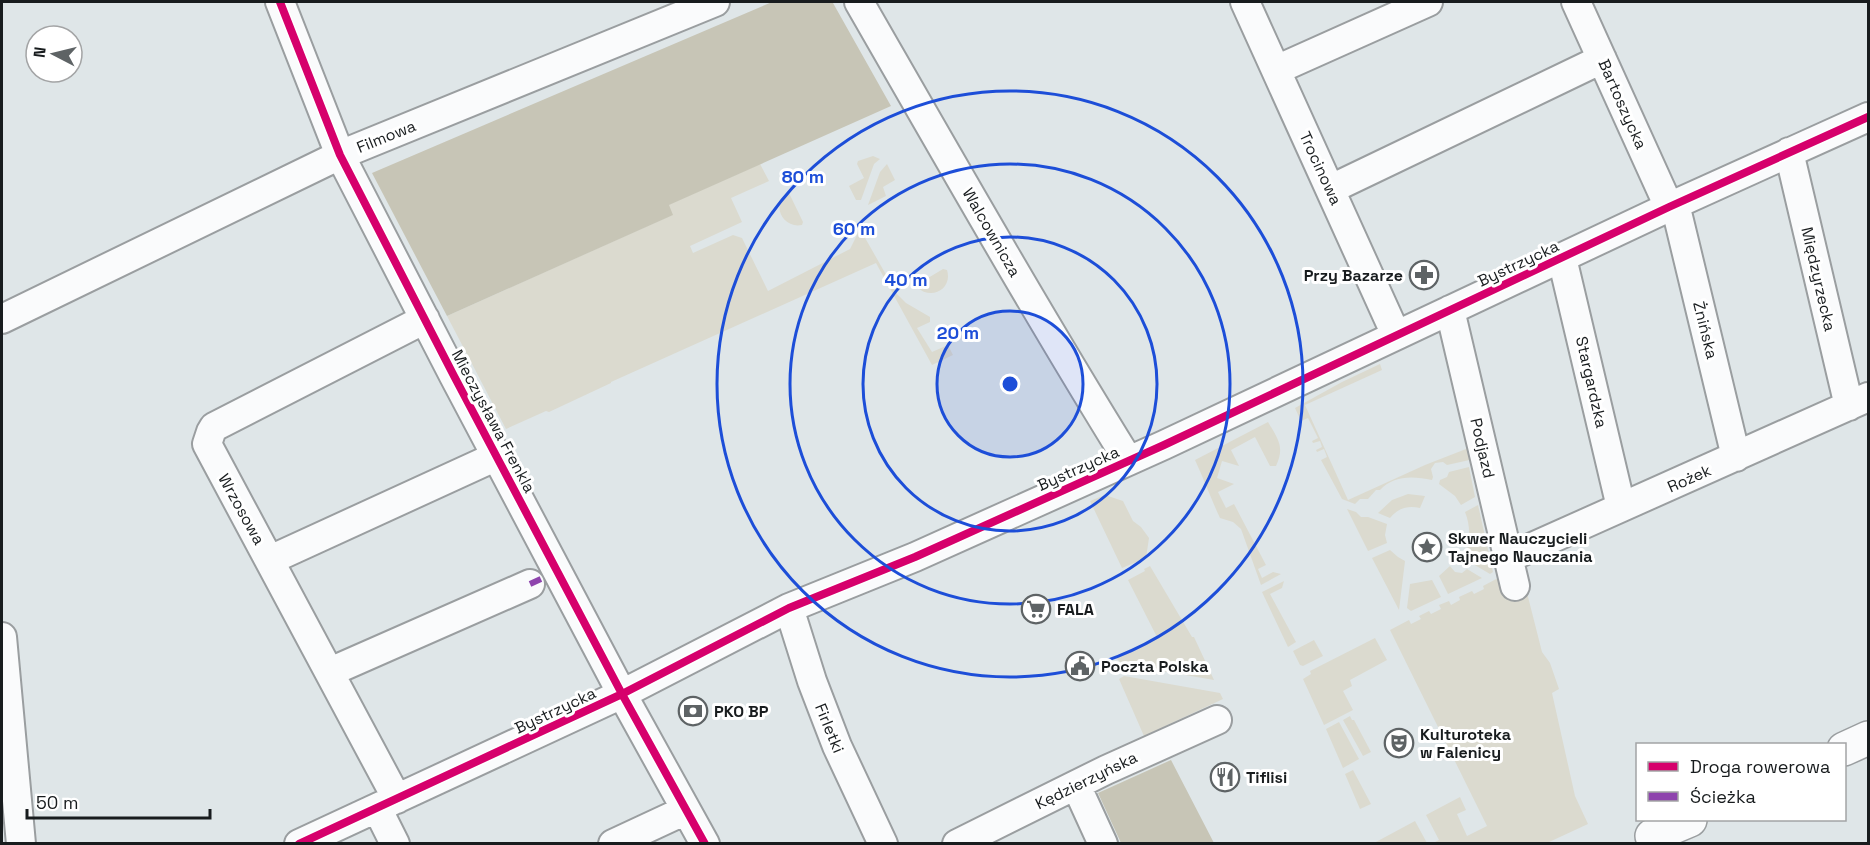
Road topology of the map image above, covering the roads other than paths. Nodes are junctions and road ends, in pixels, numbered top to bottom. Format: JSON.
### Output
{"nodes":[{"id":1,"x":280,"y":2,"type":"edge"},
{"id":2,"x":714,"y":2,"type":"edge"},
{"id":3,"x":859,"y":2,"type":"edge"},
{"id":4,"x":1245,"y":2,"type":"edge"},
{"id":5,"x":1428,"y":2,"type":"edge"},
{"id":6,"x":1576,"y":2,"type":"edge"},
{"id":7,"x":1602,"y":59,"type":"junction"},
{"id":8,"x":1276,"y":70,"type":"junction"},
{"id":9,"x":1869,"y":117,"type":"edge"},
{"id":10,"x":1789,"y":152,"type":"junction"},
{"id":11,"x":340,"y":155,"type":"junction"},
{"id":12,"x":1331,"y":189,"type":"junction"},
{"id":13,"x":1672,"y":206,"type":"junction"},
{"id":14,"x":1562,"y":258,"type":"junction"},
{"id":15,"x":1450,"y":310,"type":"junction"},
{"id":16,"x":2,"y":319,"type":"edge"},
{"id":17,"x":425,"y":319,"type":"junction"},
{"id":18,"x":1396,"y":335,"type":"junction"},
{"id":19,"x":1859,"y":401,"type":"edge"},
{"id":20,"x":497,"y":456,"type":"junction"},
{"id":21,"x":1736,"y":457,"type":"junction"},
{"id":22,"x":1128,"y":460,"type":"junction"},
{"id":23,"x":1621,"y":507,"type":"junction"},
{"id":24,"x":1508,"y":558,"type":"junction"},
{"id":25,"x":270,"y":560,"type":"junction"},
{"id":26,"x":530,"y":584,"type":"dead end"},
{"id":27,"x":1515,"y":586,"type":"dead end"},
{"id":28,"x":789,"y":608,"type":"junction"},
{"id":29,"x":2,"y":637,"type":"edge"},
{"id":30,"x":330,"y":672,"type":"junction"},
{"id":31,"x":622,"y":694,"type":"junction"},
{"id":32,"x":1217,"y":720,"type":"dead end"},
{"id":33,"x":1869,"y":738,"type":"edge"},
{"id":34,"x":1846,"y":749,"type":"edge"},
{"id":35,"x":1076,"y":785,"type":"junction"},
{"id":36,"x":387,"y":803,"type":"junction"},
{"id":37,"x":686,"y":810,"type":"junction"},
{"id":38,"x":1685,"y":821,"type":"edge"},
{"id":39,"x":1652,"y":836,"type":"dead end"},
{"id":40,"x":21,"y":843,"type":"edge"},
{"id":41,"x":299,"y":843,"type":"edge"},
{"id":42,"x":395,"y":843,"type":"edge"},
{"id":43,"x":613,"y":843,"type":"edge"},
{"id":44,"x":705,"y":843,"type":"edge"},
{"id":45,"x":883,"y":843,"type":"edge"},
{"id":46,"x":957,"y":843,"type":"edge"},
{"id":47,"x":1103,"y":843,"type":"edge"}],
"edges":[{"from":1,"to":11,"type":"street","name":"Mieczysława Frenkla"},
{"from":2,"to":11,"type":"street","name":"Filmowa"},
{"from":3,"to":22,"type":"street","name":"Walcownicza"},
{"from":4,"to":8,"type":"street","name":"Trocinowa"},
{"from":5,"to":8,"type":"street"},
{"from":6,"to":7,"type":"street","name":"Bartoszycka"},
{"from":7,"to":12,"type":"street"},
{"from":7,"to":13,"type":"street","name":"Bartoszycka"},
{"from":8,"to":12,"type":"street","name":"Trocinowa"},
{"from":9,"to":10,"type":"street","name":"Bystrzycka"},
{"from":10,"to":13,"type":"street","name":"Bystrzycka"},
{"from":10,"to":19,"type":"street","name":"Międzyrzecka"},
{"from":11,"to":16,"type":"street","name":"Filmowa"},
{"from":11,"to":17,"type":"street","name":"Mieczysława Frenkla"},
{"from":12,"to":18,"type":"street","name":"Trocinowa"},
{"from":13,"to":14,"type":"street","name":"Bystrzycka"},
{"from":13,"to":21,"type":"street","name":"Żnińska"},
{"from":14,"to":15,"type":"street","name":"Bystrzycka"},
{"from":14,"to":23,"type":"street","name":"Stargardzka"},
{"from":15,"to":18,"type":"street","name":"Bystrzycka"},
{"from":15,"to":24,"type":"street","name":"Podjazd"},
{"from":17,"to":20,"type":"street","name":"Mieczysława Frenkla"},
{"from":17,"to":25,"type":"street","name":"Wrzosowa"},
{"from":18,"to":22,"type":"street","name":"Bystrzycka"},
{"from":19,"to":21,"type":"street","name":"Rożek"},
{"from":20,"to":25,"type":"street"},
{"from":20,"to":31,"type":"street","name":"Mieczysława Frenkla"},
{"from":21,"to":23,"type":"street","name":"Rożek"},
{"from":22,"to":28,"type":"street","name":"Bystrzycka"},
{"from":23,"to":24,"type":"street","name":"Rożek"},
{"from":24,"to":27,"type":"street","name":"Podjazd"},
{"from":25,"to":30,"type":"street","name":"Wrzosowa"},
{"from":26,"to":30,"type":"street"},
{"from":28,"to":31,"type":"street","name":"Bystrzycka"},
{"from":28,"to":45,"type":"street","name":"Firletki"},
{"from":29,"to":40,"type":"street"},
{"from":30,"to":36,"type":"street","name":"Wrzosowa"},
{"from":31,"to":36,"type":"street","name":"Bystrzycka"},
{"from":31,"to":37,"type":"street","name":"Mieczysława Frenkla"},
{"from":32,"to":35,"type":"street","name":"Kędzierzyńska"},
{"from":33,"to":34,"type":"main road"},
{"from":35,"to":46,"type":"street","name":"Kędzierzyńska"},
{"from":35,"to":47,"type":"street"},
{"from":36,"to":41,"type":"street","name":"Bystrzycka"},
{"from":36,"to":42,"type":"street","name":"Wrzosowa"},
{"from":37,"to":43,"type":"street"},
{"from":37,"to":44,"type":"street","name":"Mieczysława Frenkla"},
{"from":38,"to":39,"type":"main road"}]}
